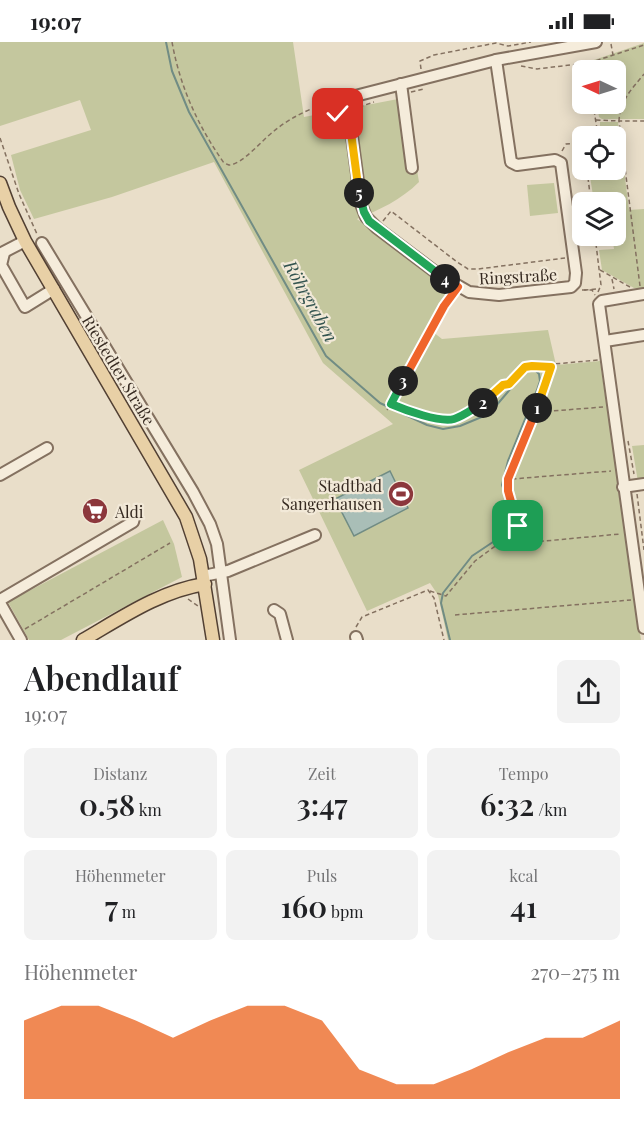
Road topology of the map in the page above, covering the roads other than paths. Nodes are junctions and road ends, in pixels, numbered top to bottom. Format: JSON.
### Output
{"nodes":[{"id":1,"x":596,"y":42,"type":"edge"},
{"id":2,"x":496,"y":60,"type":"junction"},
{"id":3,"x":401,"y":89,"type":"junction"},
{"id":4,"x":347,"y":104,"type":"junction"},
{"id":5,"x":320,"y":105,"type":"road end"},
{"id":6,"x":412,"y":168,"type":"dead end"},
{"id":7,"x":0,"y":184,"type":"edge"},
{"id":8,"x":25,"y":241,"type":"junction"},
{"id":9,"x":42,"y":243,"type":"road end"},
{"id":10,"x":2,"y":254,"type":"edge"},
{"id":11,"x":54,"y":289,"type":"junction"},
{"id":12,"x":640,"y":294,"type":"edge"},
{"id":13,"x":81,"y":308,"type":"junction"},
{"id":14,"x":67,"y":315,"type":"junction"},
{"id":15,"x":644,"y":335,"type":"edge"},
{"id":16,"x":605,"y":341,"type":"junction"},
{"id":17,"x":47,"y":448,"type":"dead end"},
{"id":18,"x":0,"y":475,"type":"edge"},
{"id":19,"x":644,"y":484,"type":"edge"},
{"id":20,"x":623,"y":487,"type":"junction"},
{"id":21,"x":135,"y":514,"type":"dead end"},
{"id":22,"x":315,"y":535,"type":"dead end"},
{"id":23,"x":640,"y":569,"type":"edge"},
{"id":24,"x":222,"y":572,"type":"junction"},
{"id":25,"x":204,"y":580,"type":"junction"},
{"id":26,"x":0,"y":602,"type":"edge"},
{"id":27,"x":274,"y":610,"type":"dead end"},
{"id":28,"x":644,"y":628,"type":"edge"},
{"id":29,"x":19,"y":637,"type":"edge"},
{"id":30,"x":83,"y":640,"type":"edge"},
{"id":31,"x":213,"y":640,"type":"edge"},
{"id":32,"x":230,"y":640,"type":"edge"},
{"id":33,"x":287,"y":640,"type":"edge"}],
"edges":[{"from":1,"to":2,"type":"street"},
{"from":2,"to":3,"type":"street"},
{"from":2,"to":4,"type":"street","name":"Ringstraße"},
{"from":3,"to":4,"type":"street"},
{"from":3,"to":6,"type":"street"},
{"from":4,"to":5,"type":"street"},
{"from":7,"to":8,"type":"main road","name":"Riestedter Straße"},
{"from":8,"to":10,"type":"street"},
{"from":8,"to":11,"type":"main road","name":"Riestedter Straße"},
{"from":9,"to":13,"type":"street","name":"Riestedter Straße"},
{"from":10,"to":11,"type":"street"},
{"from":11,"to":14,"type":"main road","name":"Riestedter Straße"},
{"from":12,"to":16,"type":"street"},
{"from":13,"to":14,"type":"street"},
{"from":13,"to":24,"type":"street","name":"Riestedter Straße"},
{"from":14,"to":25,"type":"main road","name":"Riestedter Straße"},
{"from":15,"to":16,"type":"street"},
{"from":16,"to":20,"type":"street"},
{"from":17,"to":18,"type":"street"},
{"from":19,"to":20,"type":"street"},
{"from":20,"to":23,"type":"street"},
{"from":21,"to":26,"type":"street"},
{"from":22,"to":24,"type":"street"},
{"from":23,"to":28,"type":"street"},
{"from":24,"to":25,"type":"street"},
{"from":24,"to":32,"type":"street","name":"Riestedter Straße"},
{"from":25,"to":30,"type":"main road"},
{"from":25,"to":31,"type":"main road","name":"Riestedter Straße"},
{"from":26,"to":29,"type":"street"},
{"from":27,"to":33,"type":"street"}]}
